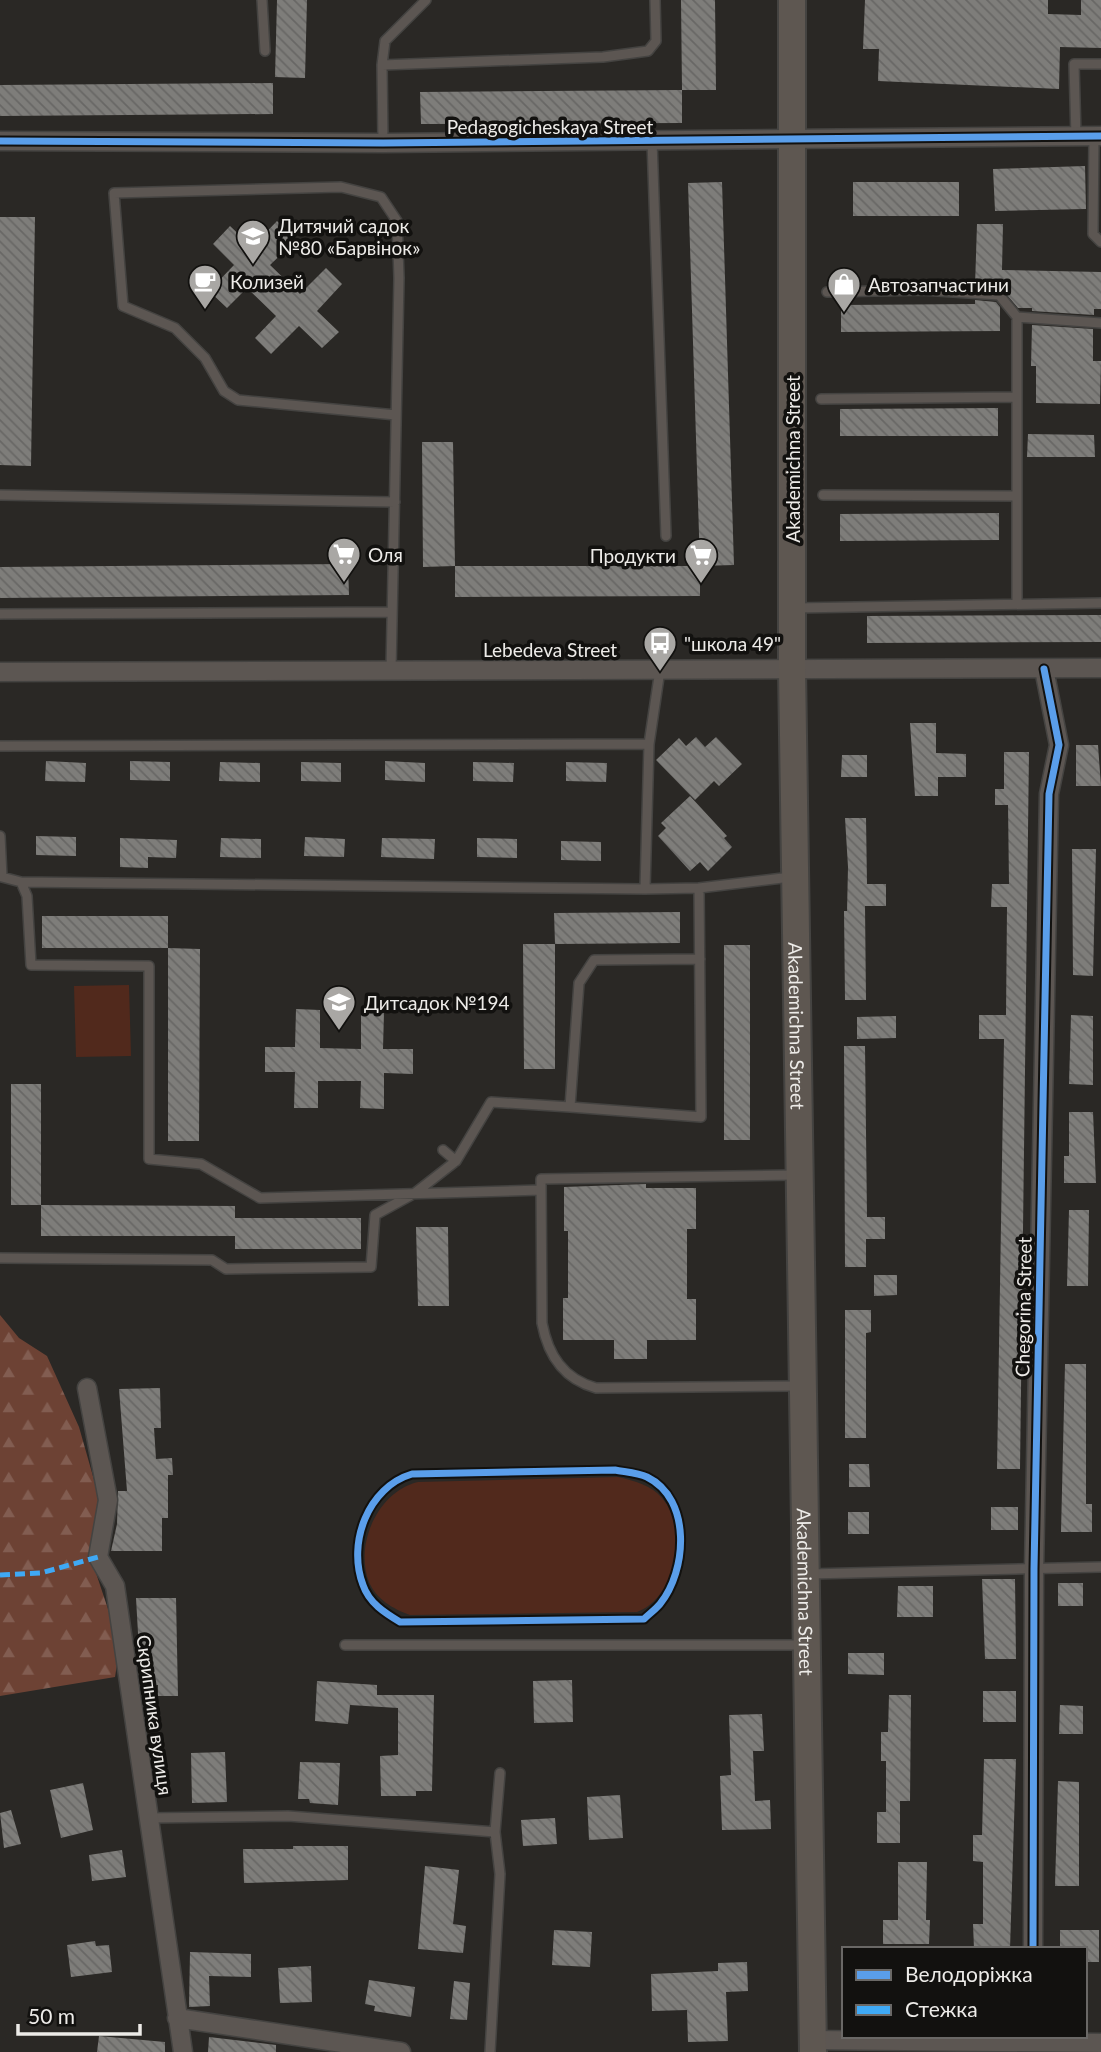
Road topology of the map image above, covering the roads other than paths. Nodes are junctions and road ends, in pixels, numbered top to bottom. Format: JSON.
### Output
{"nodes":[{"id":1,"x":262,"y":0,"type":"edge"},
{"id":2,"x":426,"y":0,"type":"edge"},
{"id":3,"x":655,"y":0,"type":"edge"},
{"id":4,"x":792,"y":0,"type":"edge"},
{"id":5,"x":265,"y":51,"type":"dead end"},
{"id":6,"x":1101,"y":64,"type":"edge"},
{"id":7,"x":382,"y":65,"type":"junction"},
{"id":8,"x":1098,"y":136,"type":"edge"},
{"id":9,"x":1076,"y":137,"type":"junction"},
{"id":10,"x":792,"y":140,"type":"junction"},
{"id":11,"x":0,"y":141,"type":"edge"},
{"id":12,"x":652,"y":141,"type":"junction"},
{"id":13,"x":383,"y":143,"type":"junction"},
{"id":14,"x":1101,"y":242,"type":"edge"},
{"id":15,"x":827,"y":292,"type":"dead end"},
{"id":16,"x":1017,"y":317,"type":"junction"},
{"id":17,"x":1101,"y":323,"type":"edge"},
{"id":18,"x":1017,"y":397,"type":"junction"},
{"id":19,"x":821,"y":399,"type":"dead end"},
{"id":20,"x":396,"y":415,"type":"junction"},
{"id":21,"x":0,"y":495,"type":"edge"},
{"id":22,"x":823,"y":495,"type":"dead end"},
{"id":23,"x":1017,"y":496,"type":"junction"},
{"id":24,"x":395,"y":502,"type":"junction"},
{"id":25,"x":666,"y":536,"type":"dead end"},
{"id":26,"x":1101,"y":603,"type":"edge"},
{"id":27,"x":1017,"y":604,"type":"junction"},
{"id":28,"x":792,"y":608,"type":"junction"},
{"id":29,"x":393,"y":612,"type":"junction"},
{"id":30,"x":0,"y":614,"type":"edge"},
{"id":31,"x":1044,"y":668,"type":"junction"},
{"id":32,"x":1101,"y":668,"type":"edge"},
{"id":33,"x":792,"y":669,"type":"junction"},
{"id":34,"x":660,"y":670,"type":"junction"},
{"id":35,"x":391,"y":671,"type":"junction"},
{"id":36,"x":0,"y":672,"type":"edge"},
{"id":37,"x":649,"y":744,"type":"junction"},
{"id":38,"x":0,"y":746,"type":"edge"},
{"id":39,"x":0,"y":836,"type":"edge"},
{"id":40,"x":1,"y":877,"type":"edge"},
{"id":41,"x":796,"y":877,"type":"junction"},
{"id":42,"x":21,"y":882,"type":"junction"},
{"id":43,"x":699,"y":888,"type":"junction"},
{"id":44,"x":645,"y":889,"type":"junction"},
{"id":45,"x":699,"y":959,"type":"junction"},
{"id":46,"x":570,"y":1107,"type":"junction"},
{"id":47,"x":443,"y":1150,"type":"dead end"},
{"id":48,"x":456,"y":1161,"type":"junction"},
{"id":49,"x":801,"y":1174,"type":"junction"},
{"id":50,"x":541,"y":1190,"type":"junction"},
{"id":51,"x":415,"y":1193,"type":"junction"},
{"id":52,"x":0,"y":1258,"type":"edge"},
{"id":53,"x":804,"y":1385,"type":"junction"},
{"id":54,"x":87,"y":1388,"type":"dead end"},
{"id":55,"x":1101,"y":1567,"type":"edge"},
{"id":56,"x":1034,"y":1569,"type":"junction"},
{"id":57,"x":808,"y":1574,"type":"junction"},
{"id":58,"x":345,"y":1646,"type":"dead end"},
{"id":59,"x":806,"y":1646,"type":"junction"},
{"id":60,"x":500,"y":1773,"type":"dead end"},
{"id":61,"x":148,"y":1818,"type":"junction"},
{"id":62,"x":495,"y":1832,"type":"junction"},
{"id":63,"x":1033,"y":1947,"type":"edge"},
{"id":64,"x":177,"y":2018,"type":"junction"},
{"id":65,"x":1032,"y":2038,"type":"edge"},
{"id":66,"x":1101,"y":2043,"type":"edge"},
{"id":67,"x":813,"y":2046,"type":"edge"},
{"id":68,"x":183,"y":2052,"type":"edge"},
{"id":69,"x":401,"y":2052,"type":"edge"},
{"id":70,"x":490,"y":2052,"type":"edge"}],
"edges":[{"from":1,"to":5,"type":"lane"},
{"from":2,"to":7,"type":"lane"},
{"from":3,"to":7,"type":"lane"},
{"from":4,"to":10,"type":"main road","name":"Akademichna Street"},
{"from":6,"to":9,"type":"lane"},
{"from":7,"to":13,"type":"lane"},
{"from":8,"to":9,"type":"street","name":"Pedagogicheskaya Street"},
{"from":8,"to":14,"type":"lane"},
{"from":9,"to":10,"type":"street","name":"Pedagogicheskaya Street"},
{"from":10,"to":12,"type":"street","name":"Pedagogicheskaya Street"},
{"from":10,"to":28,"type":"main road","name":"Akademichna Street"},
{"from":11,"to":13,"type":"street","name":"Pedagogicheskaya Street"},
{"from":12,"to":13,"type":"street","name":"Pedagogicheskaya Street"},
{"from":12,"to":25,"type":"lane"},
{"from":15,"to":16,"type":"lane"},
{"from":16,"to":17,"type":"lane"},
{"from":16,"to":18,"type":"lane"},
{"from":18,"to":19,"type":"lane"},
{"from":18,"to":23,"type":"lane"},
{"from":20,"to":20,"type":"lane"},
{"from":20,"to":24,"type":"lane"},
{"from":21,"to":24,"type":"lane"},
{"from":22,"to":23,"type":"lane"},
{"from":23,"to":27,"type":"lane"},
{"from":24,"to":29,"type":"lane"},
{"from":26,"to":27,"type":"lane"},
{"from":27,"to":28,"type":"lane"},
{"from":28,"to":33,"type":"main road","name":"Akademichna Street"},
{"from":29,"to":30,"type":"lane"},
{"from":29,"to":35,"type":"lane"},
{"from":31,"to":32,"type":"street","name":"Lebedeva Street"},
{"from":31,"to":33,"type":"street","name":"Lebedeva Street"},
{"from":31,"to":56,"type":"street","name":"Chegorina Street"},
{"from":33,"to":34,"type":"street","name":"Lebedeva Street"},
{"from":33,"to":41,"type":"main road","name":"Akademichna Street"},
{"from":34,"to":35,"type":"street","name":"Lebedeva Street"},
{"from":34,"to":37,"type":"lane"},
{"from":35,"to":36,"type":"street","name":"Lebedeva Street"},
{"from":37,"to":38,"type":"lane"},
{"from":37,"to":44,"type":"lane"},
{"from":39,"to":40,"type":"lane"},
{"from":40,"to":42,"type":"lane"},
{"from":41,"to":43,"type":"lane"},
{"from":41,"to":49,"type":"main road","name":"Akademichna Street"},
{"from":42,"to":44,"type":"lane"},
{"from":42,"to":51,"type":"lane"},
{"from":43,"to":44,"type":"lane"},
{"from":43,"to":45,"type":"lane"},
{"from":45,"to":46,"type":"lane"},
{"from":45,"to":46,"type":"lane"},
{"from":46,"to":48,"type":"lane"},
{"from":47,"to":48,"type":"lane"},
{"from":48,"to":51,"type":"lane"},
{"from":49,"to":50,"type":"lane"},
{"from":49,"to":53,"type":"main road","name":"Akademichna Street"},
{"from":50,"to":51,"type":"lane"},
{"from":50,"to":53,"type":"lane"},
{"from":51,"to":52,"type":"lane"},
{"from":53,"to":57,"type":"main road","name":"Akademichna Street"},
{"from":54,"to":61,"type":"street","name":"Скрипника вулиця"},
{"from":55,"to":56,"type":"lane"},
{"from":56,"to":57,"type":"lane"},
{"from":56,"to":63,"type":"street","name":"Chegorina Street"},
{"from":57,"to":59,"type":"main road","name":"Akademichna Street"},
{"from":58,"to":59,"type":"lane"},
{"from":59,"to":67,"type":"main road","name":"Akademichna Street"},
{"from":60,"to":62,"type":"lane"},
{"from":61,"to":62,"type":"lane"},
{"from":61,"to":64,"type":"street","name":"Скрипника вулиця"},
{"from":62,"to":70,"type":"lane"},
{"from":64,"to":68,"type":"street","name":"Скрипника вулиця"},
{"from":64,"to":69,"type":"street"},
{"from":65,"to":66,"type":"street"},
{"from":65,"to":67,"type":"street"}]}
